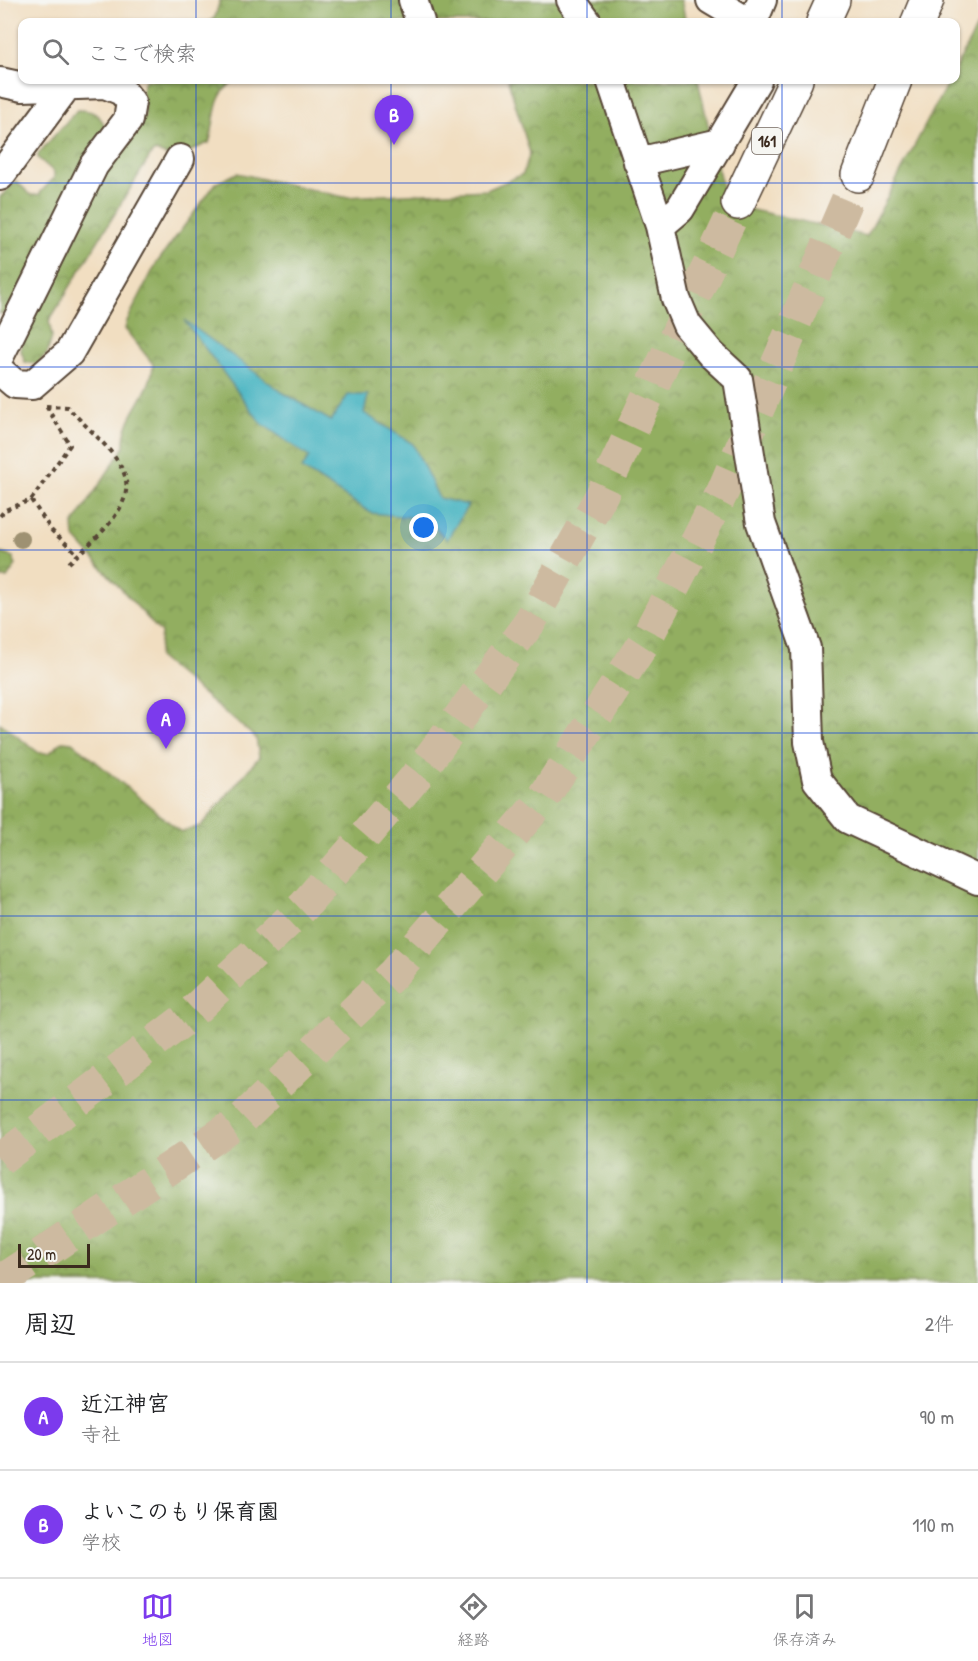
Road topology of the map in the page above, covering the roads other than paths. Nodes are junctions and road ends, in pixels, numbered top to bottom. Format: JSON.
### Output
{"nodes":[{"id":1,"x":414,"y":0,"type":"edge"},
{"id":2,"x":572,"y":0,"type":"edge"},
{"id":3,"x":711,"y":0,"type":"edge"},
{"id":4,"x":762,"y":0,"type":"edge"},
{"id":5,"x":833,"y":0,"type":"edge"},
{"id":6,"x":927,"y":0,"type":"edge"},
{"id":7,"x":419,"y":18,"type":"edge"},
{"id":8,"x":584,"y":18,"type":"edge"},
{"id":9,"x":744,"y":18,"type":"edge"},
{"id":10,"x":753,"y":18,"type":"edge"},
{"id":11,"x":825,"y":18,"type":"edge"},
{"id":12,"x":920,"y":18,"type":"edge"},
{"id":13,"x":0,"y":82,"type":"edge"},
{"id":14,"x":611,"y":84,"type":"edge"},
{"id":15,"x":755,"y":84,"type":"edge"},
{"id":16,"x":794,"y":84,"type":"edge"},
{"id":17,"x":893,"y":84,"type":"edge"},
{"id":18,"x":66,"y":87,"type":"junction"},
{"id":19,"x":720,"y":143,"type":"junction"},
{"id":20,"x":180,"y":159,"type":"dead end"},
{"id":21,"x":638,"y":162,"type":"junction"},
{"id":22,"x":858,"y":175,"type":"tunnel mouth"},
{"id":23,"x":0,"y":176,"type":"edge"},
{"id":24,"x":738,"y":203,"type":"tunnel mouth"},
{"id":25,"x":660,"y":226,"type":"junction"},
{"id":26,"x":0,"y":355,"type":"edge"},
{"id":27,"x":0,"y":371,"type":"edge"},
{"id":28,"x":978,"y":880,"type":"edge"}],
"edges":[{"from":1,"to":7,"type":"street"},
{"from":2,"to":8,"type":"street"},
{"from":3,"to":9,"type":"street"},
{"from":4,"to":10,"type":"street"},
{"from":5,"to":11,"type":"highway"},
{"from":6,"to":12,"type":"highway"},
{"from":13,"to":18,"type":"street"},
{"from":14,"to":21,"type":"street"},
{"from":15,"to":19,"type":"street"},
{"from":16,"to":24,"type":"highway","number":"161"},
{"from":17,"to":22,"type":"highway"},
{"from":18,"to":23,"type":"street"},
{"from":18,"to":26,"type":"street"},
{"from":19,"to":21,"type":"street"},
{"from":19,"to":25,"type":"street"},
{"from":20,"to":27,"type":"street"},
{"from":21,"to":25,"type":"street"},
{"from":25,"to":28,"type":"street"}]}
